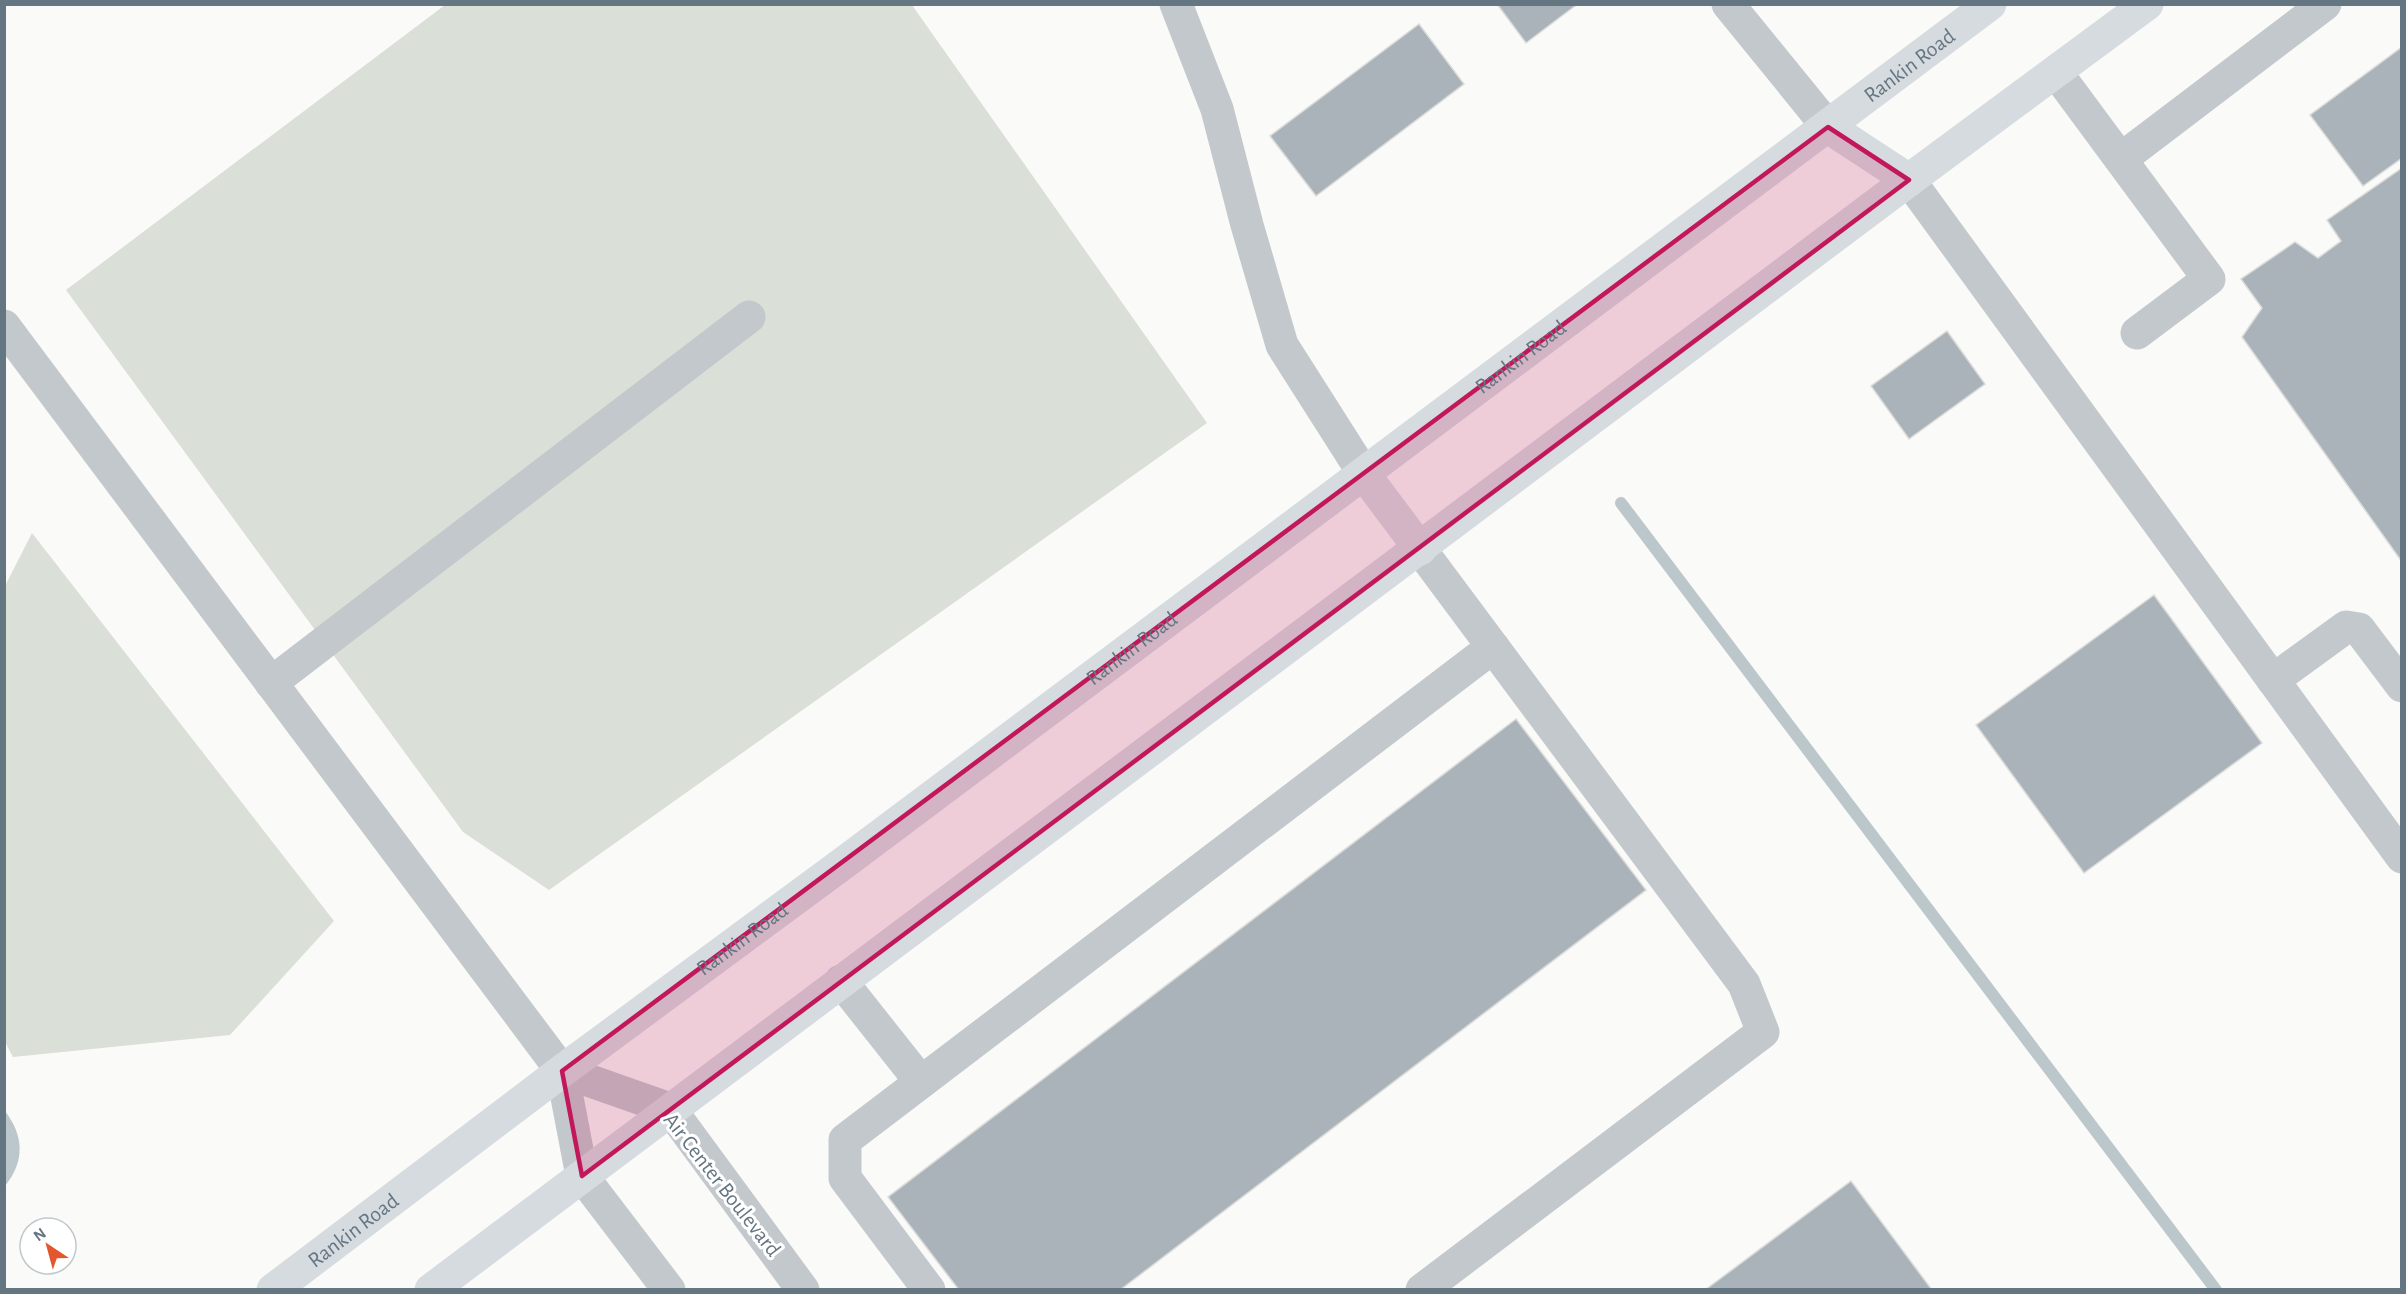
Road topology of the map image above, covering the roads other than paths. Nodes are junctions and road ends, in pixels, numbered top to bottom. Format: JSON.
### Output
{"nodes":[{"id":1,"x":1176,"y":4,"type":"edge"},
{"id":2,"x":1728,"y":4,"type":"edge"},
{"id":3,"x":1990,"y":4,"type":"edge"},
{"id":4,"x":2147,"y":4,"type":"edge"},
{"id":5,"x":2325,"y":4,"type":"edge"},
{"id":6,"x":2056,"y":72,"type":"junction"},
{"id":7,"x":1828,"y":127,"type":"junction"},
{"id":8,"x":2121,"y":159,"type":"junction"},
{"id":9,"x":1909,"y":180,"type":"junction"},
{"id":10,"x":749,"y":317,"type":"dead end"},
{"id":11,"x":4,"y":326,"type":"edge"},
{"id":12,"x":2137,"y":333,"type":"dead end"},
{"id":13,"x":1364,"y":474,"type":"junction"},
{"id":14,"x":1420,"y":549,"type":"junction"},
{"id":15,"x":1492,"y":647,"type":"junction"},
{"id":16,"x":2273,"y":680,"type":"junction"},
{"id":17,"x":271,"y":683,"type":"junction"},
{"id":18,"x":2402,"y":686,"type":"edge"},
{"id":19,"x":2402,"y":857,"type":"edge"},
{"id":20,"x":841,"y":981,"type":"junction"},
{"id":21,"x":562,"y":1071,"type":"junction"},
{"id":22,"x":921,"y":1082,"type":"junction"},
{"id":23,"x":670,"y":1109,"type":"junction"},
{"id":24,"x":582,"y":1176,"type":"junction"},
{"id":25,"x":273,"y":1290,"type":"edge"},
{"id":26,"x":431,"y":1290,"type":"edge"},
{"id":27,"x":669,"y":1290,"type":"edge"},
{"id":28,"x":803,"y":1290,"type":"edge"},
{"id":29,"x":929,"y":1290,"type":"edge"},
{"id":30,"x":1422,"y":1290,"type":"edge"}],
"edges":[{"from":1,"to":13,"type":"street"},
{"from":2,"to":7,"type":"street"},
{"from":3,"to":7,"type":"main road","name":"Rankin Road"},
{"from":4,"to":6,"type":"main road"},
{"from":5,"to":8,"type":"street"},
{"from":6,"to":8,"type":"street"},
{"from":6,"to":9,"type":"main road"},
{"from":7,"to":9,"type":"main road"},
{"from":7,"to":13,"type":"main road","name":"Rankin Road"},
{"from":8,"to":12,"type":"street"},
{"from":9,"to":14,"type":"main road"},
{"from":9,"to":16,"type":"street"},
{"from":10,"to":17,"type":"street"},
{"from":11,"to":17,"type":"street"},
{"from":13,"to":14,"type":"main road"},
{"from":13,"to":21,"type":"main road","name":"Rankin Road"},
{"from":14,"to":15,"type":"street"},
{"from":14,"to":20,"type":"main road"},
{"from":15,"to":22,"type":"street"},
{"from":15,"to":30,"type":"street"},
{"from":16,"to":18,"type":"street"},
{"from":16,"to":19,"type":"street"},
{"from":17,"to":21,"type":"street"},
{"from":20,"to":22,"type":"street"},
{"from":20,"to":23,"type":"main road"},
{"from":21,"to":23,"type":"street","name":"Air Center Boulevard"},
{"from":21,"to":24,"type":"street"},
{"from":21,"to":25,"type":"main road","name":"Rankin Road"},
{"from":22,"to":29,"type":"street"},
{"from":23,"to":24,"type":"main road"},
{"from":23,"to":28,"type":"street","name":"Air Center Boulevard"},
{"from":24,"to":26,"type":"main road"},
{"from":24,"to":27,"type":"street"}]}
